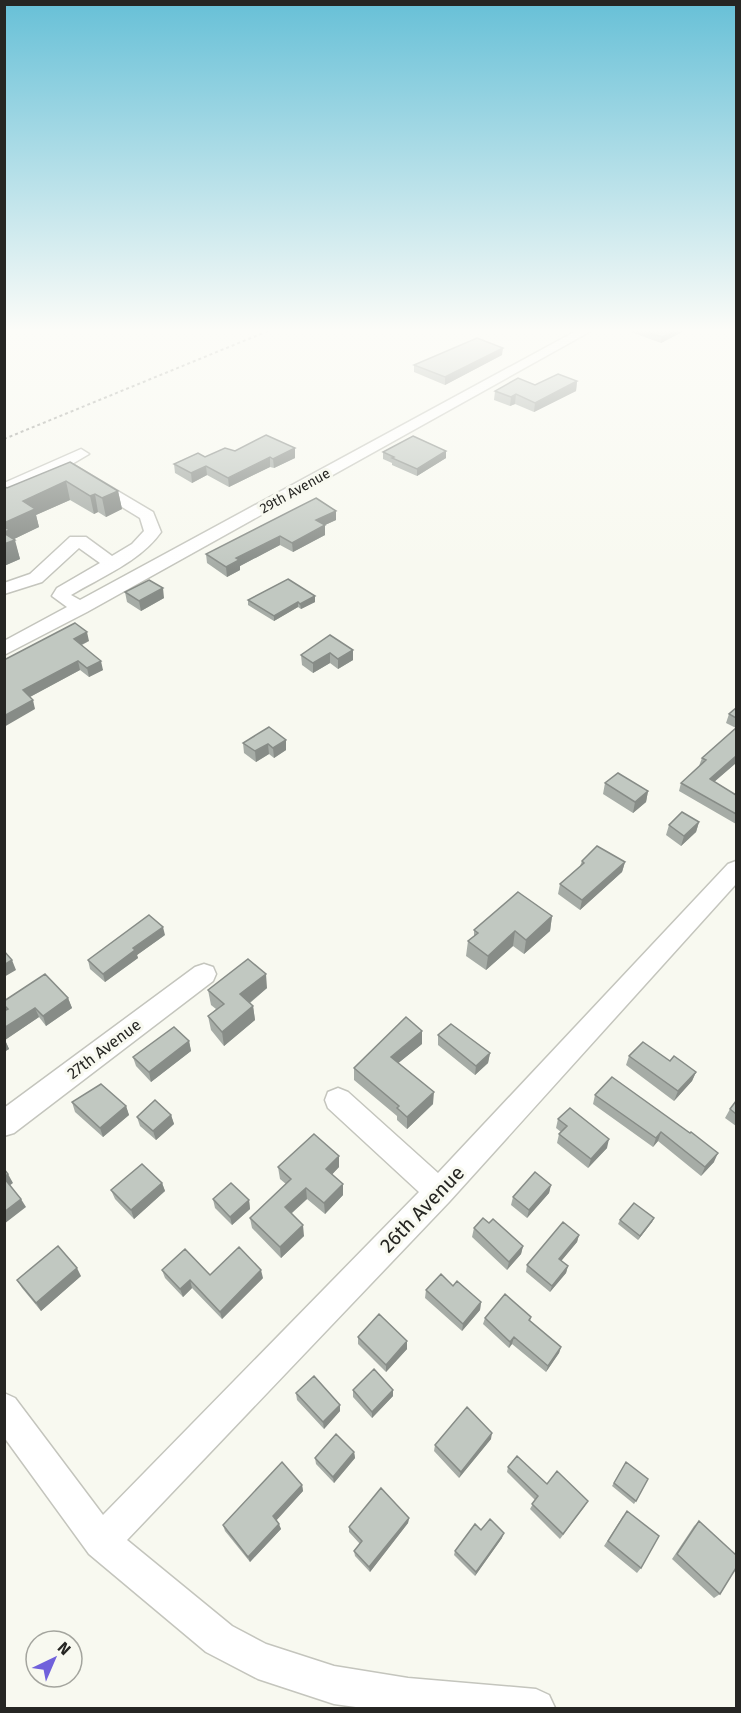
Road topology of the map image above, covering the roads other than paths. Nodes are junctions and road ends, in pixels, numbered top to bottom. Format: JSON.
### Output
{"nodes":[{"id":1,"x":440,"y":411,"type":"edge"},
{"id":2,"x":81,"y":454,"type":"dead end"},
{"id":3,"x":60,"y":463,"type":"junction"},
{"id":4,"x":4,"y":489,"type":"edge"},
{"id":5,"x":110,"y":562,"type":"junction"},
{"id":6,"x":34,"y":579,"type":"junction"},
{"id":7,"x":4,"y":589,"type":"edge"},
{"id":8,"x":61,"y":596,"type":"junction"},
{"id":9,"x":81,"y":608,"type":"junction"},
{"id":10,"x":6,"y":646,"type":"edge"},
{"id":11,"x":736,"y":870,"type":"edge"},
{"id":12,"x":204,"y":974,"type":"dead end"},
{"id":13,"x":338,"y":1100,"type":"dead end"},
{"id":14,"x":4,"y":1124,"type":"edge"},
{"id":15,"x":439,"y":1192,"type":"junction"},
{"id":16,"x":4,"y":1409,"type":"edge"},
{"id":17,"x":101,"y":1542,"type":"junction"},
{"id":18,"x":536,"y":1708,"type":"edge"}],
"edges":[{"from":1,"to":9,"type":"street","name":"29th Avenue"},
{"from":2,"to":3,"type":"street"},
{"from":3,"to":4,"type":"street"},
{"from":3,"to":5,"type":"street"},
{"from":5,"to":6,"type":"street"},
{"from":5,"to":8,"type":"street"},
{"from":6,"to":7,"type":"street"},
{"from":6,"to":8,"type":"street"},
{"from":8,"to":9,"type":"street"},
{"from":9,"to":10,"type":"street","name":"29th Avenue"},
{"from":11,"to":15,"type":"street","name":"26th Avenue"},
{"from":12,"to":14,"type":"street","name":"27th Avenue"},
{"from":13,"to":15,"type":"street"},
{"from":15,"to":17,"type":"street","name":"26th Avenue"},
{"from":16,"to":17,"type":"street"},
{"from":17,"to":18,"type":"street"}]}
